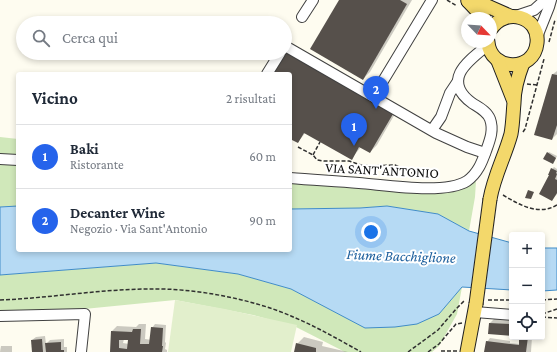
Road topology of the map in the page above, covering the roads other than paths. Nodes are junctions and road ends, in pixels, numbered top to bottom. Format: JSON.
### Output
{"nodes":[{"id":1,"x":312,"y":0,"type":"edge"},
{"id":2,"x":432,"y":0,"type":"edge"},
{"id":3,"x":468,"y":0,"type":"edge"},
{"id":4,"x":546,"y":0,"type":"edge"},
{"id":5,"x":551,"y":0,"type":"edge"},
{"id":6,"x":479,"y":12,"type":"edge"},
{"id":7,"x":513,"y":16,"type":"junction"},
{"id":8,"x":302,"y":17,"type":"dead end"},
{"id":9,"x":497,"y":22,"type":"edge"},
{"id":10,"x":543,"y":40,"type":"junction"},
{"id":11,"x":483,"y":48,"type":"edge"},
{"id":12,"x":490,"y":48,"type":"edge"},
{"id":13,"x":292,"y":50,"type":"edge"},
{"id":14,"x":472,"y":58,"type":"junction"},
{"id":15,"x":276,"y":60,"type":"edge"},
{"id":16,"x":497,"y":60,"type":"junction"},
{"id":17,"x":523,"y":63,"type":"junction"},
{"id":18,"x":269,"y":72,"type":"edge"},
{"id":19,"x":383,"y":81,"type":"dead end"},
{"id":20,"x":458,"y":81,"type":"junction"},
{"id":21,"x":514,"y":102,"type":"junction"},
{"id":22,"x":432,"y":130,"type":"junction"},
{"id":23,"x":485,"y":153,"type":"junction"},
{"id":24,"x":0,"y":159,"type":"edge"},
{"id":25,"x":16,"y":160,"type":"edge"},
{"id":26,"x":292,"y":178,"type":"edge"},
{"id":27,"x":471,"y":312,"type":"junction"},
{"id":28,"x":0,"y":316,"type":"edge"},
{"id":29,"x":509,"y":316,"type":"edge"},
{"id":30,"x":81,"y":352,"type":"edge"},
{"id":31,"x":468,"y":352,"type":"edge"}],
"edges":[{"from":1,"to":8,"type":"street"},
{"from":2,"to":19,"type":"street"},
{"from":3,"to":6,"type":"main road"},
{"from":3,"to":7,"type":"main road"},
{"from":4,"to":7,"type":"street"},
{"from":5,"to":10,"type":"street"},
{"from":7,"to":9,"type":"main road"},
{"from":7,"to":10,"type":"main road"},
{"from":10,"to":17,"type":"main road"},
{"from":11,"to":14,"type":"street"},
{"from":12,"to":16,"type":"main road"},
{"from":13,"to":22,"type":"street"},
{"from":14,"to":16,"type":"street"},
{"from":14,"to":20,"type":"street"},
{"from":15,"to":18,"type":"street"},
{"from":16,"to":17,"type":"main road"},
{"from":16,"to":21,"type":"main road"},
{"from":17,"to":21,"type":"main road"},
{"from":20,"to":22,"type":"street"},
{"from":20,"to":23,"type":"street","name":"VIA SANT'ANTONIO"},
{"from":21,"to":27,"type":"main road","bridge":true},
{"from":22,"to":23,"type":"street"},
{"from":23,"to":26,"type":"street","name":"VIA SANT'ANTONIO"},
{"from":24,"to":25,"type":"street"},
{"from":27,"to":29,"type":"street"},
{"from":27,"to":31,"type":"main road"},
{"from":28,"to":30,"type":"street"}]}
